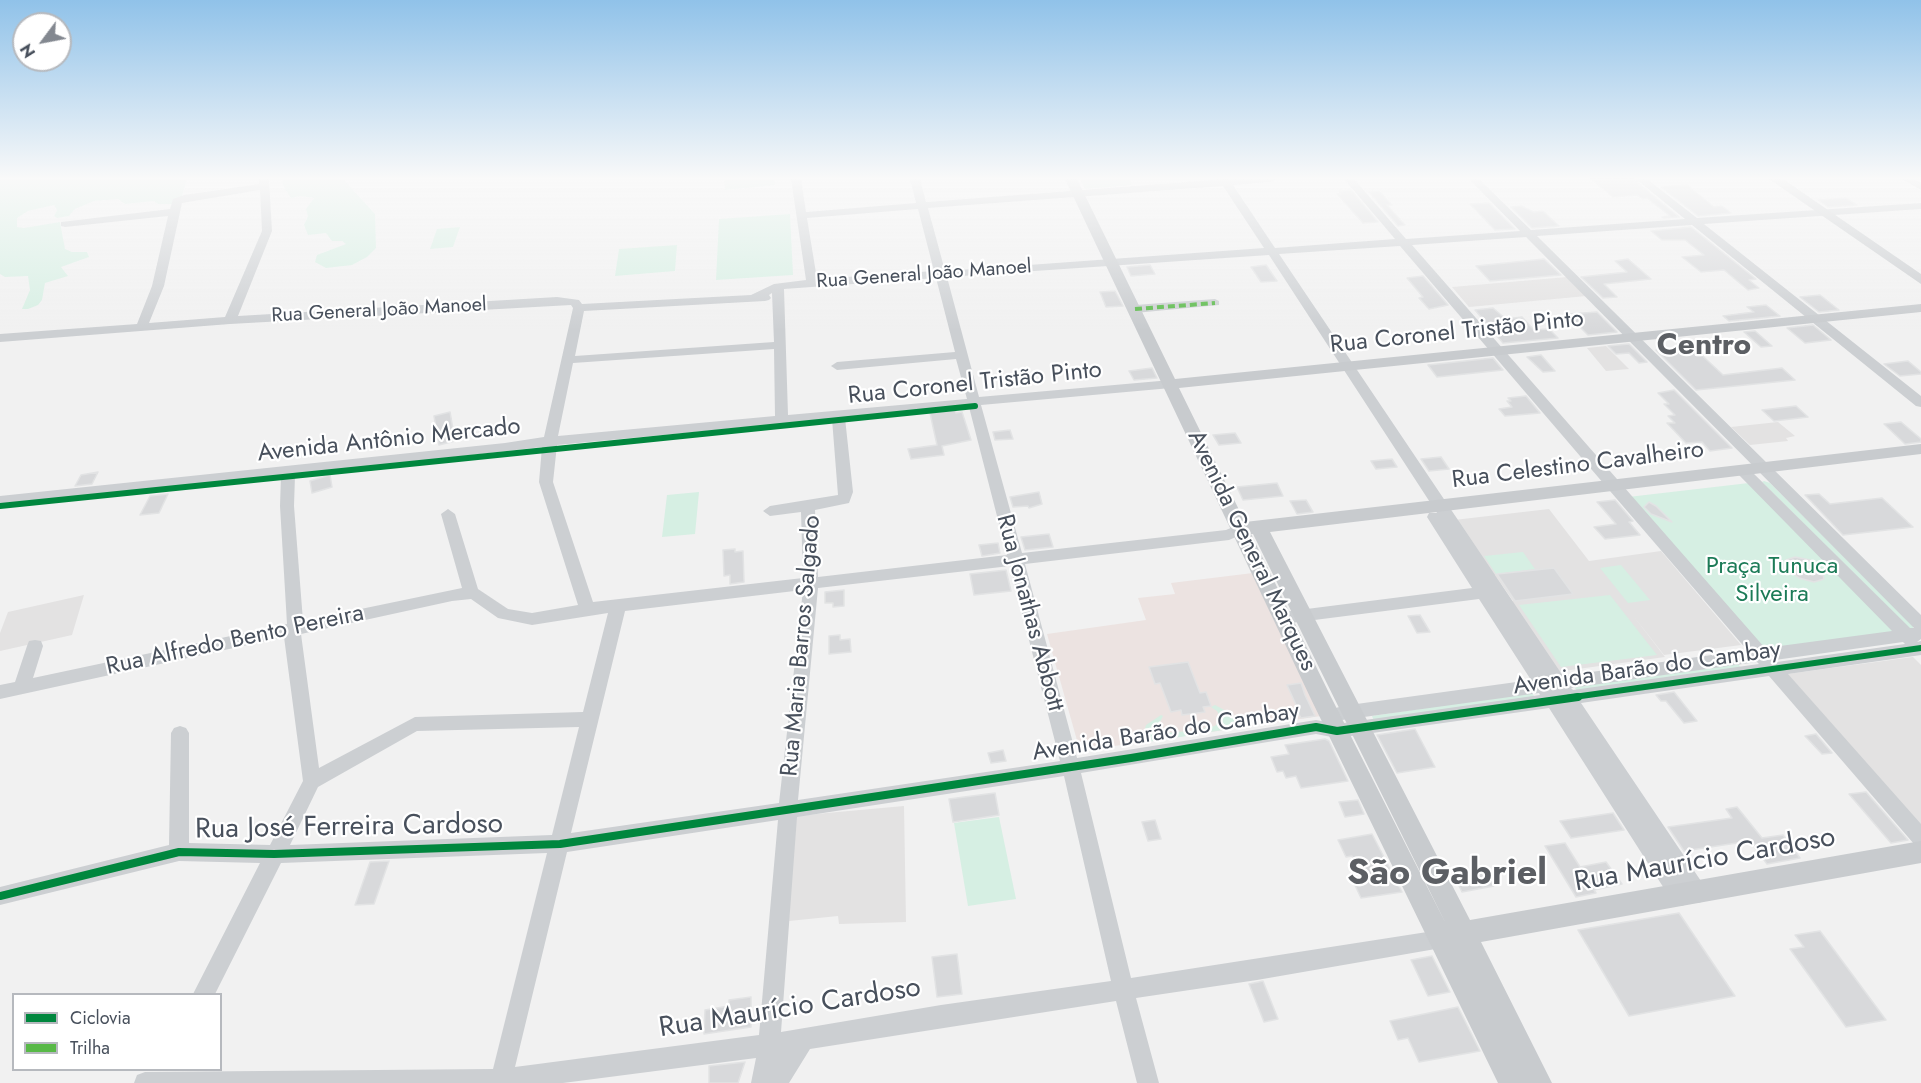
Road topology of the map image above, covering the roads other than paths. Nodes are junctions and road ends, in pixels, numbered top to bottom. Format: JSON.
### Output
{"nodes":[{"id":1,"x":171,"y":230,"type":"edge"},
{"id":2,"x":267,"y":230,"type":"edge"},
{"id":3,"x":804,"y":230,"type":"edge"},
{"id":4,"x":928,"y":230,"type":"edge"},
{"id":5,"x":1096,"y":230,"type":"edge"},
{"id":6,"x":1252,"y":230,"type":"edge"},
{"id":7,"x":1393,"y":230,"type":"edge"},
{"id":8,"x":1525,"y":230,"type":"edge"},
{"id":9,"x":1581,"y":230,"type":"edge"},
{"id":10,"x":1704,"y":230,"type":"edge"},
{"id":11,"x":1849,"y":230,"type":"edge"},
{"id":12,"x":1529,"y":233,"type":"junction"},
{"id":13,"x":1405,"y":243,"type":"junction"},
{"id":14,"x":1267,"y":252,"type":"junction"},
{"id":15,"x":1112,"y":262,"type":"junction"},
{"id":16,"x":940,"y":274,"type":"junction"},
{"id":17,"x":1921,"y":280,"type":"edge"},
{"id":18,"x":812,"y":283,"type":"junction"},
{"id":19,"x":778,"y":292,"type":"junction"},
{"id":20,"x":1215,"y":303,"type":"dead end"},
{"id":21,"x":579,"y":308,"type":"junction"},
{"id":22,"x":1921,"y":308,"type":"edge"},
{"id":23,"x":1135,"y":309,"type":"junction"},
{"id":24,"x":1815,"y":319,"type":"junction"},
{"id":25,"x":230,"y":320,"type":"junction"},
{"id":26,"x":142,"y":326,"type":"junction"},
{"id":27,"x":0,"y":338,"type":"edge"},
{"id":28,"x":1634,"y":338,"type":"junction"},
{"id":29,"x":780,"y":345,"type":"junction"},
{"id":30,"x":1499,"y":351,"type":"junction"},
{"id":31,"x":961,"y":355,"type":"junction"},
{"id":32,"x":569,"y":360,"type":"junction"},
{"id":33,"x":837,"y":366,"type":"dead end"},
{"id":34,"x":1342,"y":367,"type":"junction"},
{"id":35,"x":1171,"y":384,"type":"junction"},
{"id":36,"x":974,"y":403,"type":"junction"},
{"id":37,"x":1921,"y":403,"type":"edge"},
{"id":38,"x":838,"y":416,"type":"junction"},
{"id":39,"x":782,"y":421,"type":"junction"},
{"id":40,"x":550,"y":441,"type":"junction"},
{"id":41,"x":1921,"y":449,"type":"edge"},
{"id":42,"x":1921,"y":460,"type":"edge"},
{"id":43,"x":288,"y":470,"type":"junction"},
{"id":44,"x":1758,"y":474,"type":"junction"},
{"id":45,"x":1617,"y":490,"type":"junction"},
{"id":46,"x":0,"y":501,"type":"edge"},
{"id":47,"x":811,"y":506,"type":"junction"},
{"id":48,"x":770,"y":511,"type":"dead end"},
{"id":49,"x":1437,"y":512,"type":"junction"},
{"id":50,"x":448,"y":514,"type":"dead end"},
{"id":51,"x":1248,"y":533,"type":"junction"},
{"id":52,"x":1015,"y":559,"type":"junction"},
{"id":53,"x":811,"y":584,"type":"junction"},
{"id":54,"x":1490,"y":592,"type":"junction"},
{"id":55,"x":471,"y":593,"type":"junction"},
{"id":56,"x":618,"y":606,"type":"junction"},
{"id":57,"x":587,"y":609,"type":"junction"},
{"id":58,"x":1293,"y":617,"type":"junction"},
{"id":59,"x":1921,"y":625,"type":"edge"},
{"id":60,"x":294,"y":627,"type":"junction"},
{"id":61,"x":1914,"y":634,"type":"edge"},
{"id":62,"x":35,"y":646,"type":"dead end"},
{"id":63,"x":1921,"y":649,"type":"edge"},
{"id":64,"x":1760,"y":655,"type":"junction"},
{"id":65,"x":1773,"y":670,"type":"junction"},
{"id":66,"x":1550,"y":684,"type":"junction"},
{"id":67,"x":21,"y":687,"type":"junction"},
{"id":68,"x":0,"y":692,"type":"edge"},
{"id":69,"x":1561,"y":700,"type":"junction"},
{"id":70,"x":589,"y":718,"type":"junction"},
{"id":71,"x":1356,"y":719,"type":"junction"},
{"id":72,"x":1328,"y":724,"type":"junction"},
{"id":73,"x":180,"y":733,"type":"dead end"},
{"id":74,"x":1070,"y":767,"type":"junction"},
{"id":75,"x":312,"y":781,"type":"junction"},
{"id":76,"x":788,"y":810,"type":"junction"},
{"id":77,"x":1407,"y":821,"type":"junction"},
{"id":78,"x":1383,"y":825,"type":"junction"},
{"id":79,"x":1921,"y":838,"type":"edge"},
{"id":80,"x":560,"y":844,"type":"junction"},
{"id":81,"x":179,"y":852,"type":"junction"},
{"id":82,"x":1921,"y":852,"type":"edge"},
{"id":83,"x":274,"y":854,"type":"junction"},
{"id":84,"x":1689,"y":895,"type":"junction"},
{"id":85,"x":0,"y":896,"type":"edge"},
{"id":86,"x":1452,"y":936,"type":"junction"},
{"id":87,"x":1123,"y":990,"type":"junction"},
{"id":88,"x":204,"y":993,"type":"edge"},
{"id":89,"x":804,"y":1039,"type":"junction"},
{"id":90,"x":769,"y":1045,"type":"junction"},
{"id":91,"x":501,"y":1080,"type":"junction"},
{"id":92,"x":146,"y":1083,"type":"edge"},
{"id":93,"x":161,"y":1083,"type":"edge"},
{"id":94,"x":762,"y":1083,"type":"edge"},
{"id":95,"x":776,"y":1083,"type":"edge"},
{"id":96,"x":1148,"y":1083,"type":"edge"},
{"id":97,"x":1512,"y":1083,"type":"edge"},
{"id":98,"x":1539,"y":1083,"type":"edge"}],
"edges":[{"from":1,"to":26,"type":"street"},
{"from":2,"to":25,"type":"street"},
{"from":3,"to":18,"type":"street"},
{"from":4,"to":16,"type":"street","name":"Rua Jonathas Abbott"},
{"from":5,"to":15,"type":"main road","name":"Avenida General Marques"},
{"from":6,"to":14,"type":"street"},
{"from":7,"to":13,"type":"street"},
{"from":8,"to":12,"type":"street"},
{"from":9,"to":12,"type":"street","name":"Rua General João Manoel"},
{"from":10,"to":24,"type":"street"},
{"from":11,"to":17,"type":"main road"},
{"from":12,"to":13,"type":"street","name":"Rua General João Manoel"},
{"from":12,"to":28,"type":"street"},
{"from":13,"to":14,"type":"street","name":"Rua General João Manoel"},
{"from":13,"to":30,"type":"street"},
{"from":14,"to":15,"type":"street","name":"Rua General João Manoel"},
{"from":14,"to":34,"type":"street"},
{"from":15,"to":16,"type":"street","name":"Rua General João Manoel"},
{"from":15,"to":23,"type":"main road","name":"Avenida General Marques"},
{"from":16,"to":18,"type":"street","name":"Rua General João Manoel"},
{"from":16,"to":31,"type":"street","name":"Rua Jonathas Abbott"},
{"from":18,"to":19,"type":"street","name":"Rua General João Manoel"},
{"from":19,"to":21,"type":"street","name":"Rua General João Manoel"},
{"from":19,"to":29,"type":"street"},
{"from":20,"to":23,"type":"street"},
{"from":21,"to":25,"type":"street","name":"Rua General João Manoel"},
{"from":21,"to":32,"type":"street"},
{"from":22,"to":24,"type":"main road","name":"Rua Coronel Tristão Pinto"},
{"from":23,"to":35,"type":"main road","name":"Avenida General Marques"},
{"from":24,"to":28,"type":"main road","name":"Rua Coronel Tristão Pinto"},
{"from":24,"to":37,"type":"street"},
{"from":25,"to":26,"type":"street","name":"Rua General João Manoel"},
{"from":26,"to":27,"type":"street","name":"Rua General João Manoel"},
{"from":28,"to":30,"type":"main road","name":"Rua Coronel Tristão Pinto"},
{"from":28,"to":44,"type":"street"},
{"from":29,"to":32,"type":"street"},
{"from":29,"to":39,"type":"street"},
{"from":30,"to":34,"type":"main road","name":"Rua Coronel Tristão Pinto"},
{"from":30,"to":45,"type":"street"},
{"from":31,"to":33,"type":"street"},
{"from":31,"to":36,"type":"street","name":"Rua Jonathas Abbott"},
{"from":32,"to":40,"type":"street"},
{"from":34,"to":35,"type":"main road","name":"Rua Coronel Tristão Pinto"},
{"from":34,"to":49,"type":"street"},
{"from":35,"to":36,"type":"street","name":"Rua Coronel Tristão Pinto"},
{"from":35,"to":51,"type":"main road","name":"Avenida General Marques"},
{"from":36,"to":38,"type":"street","name":"Rua Coronel Tristão Pinto"},
{"from":36,"to":52,"type":"street","name":"Rua Jonathas Abbott"},
{"from":38,"to":39,"type":"street","name":"Rua Coronel Tristão Pinto"},
{"from":38,"to":47,"type":"street","name":"Rua Maria Barros Salgado"},
{"from":39,"to":40,"type":"street","name":"Avenida Antônio Mercado"},
{"from":40,"to":43,"type":"street","name":"Avenida Antônio Mercado"},
{"from":40,"to":57,"type":"street"},
{"from":41,"to":44,"type":"main road","name":"Rua Celestino Cavalheiro"},
{"from":42,"to":44,"type":"main road","name":"Rua Celestino Cavalheiro"},
{"from":43,"to":46,"type":"street","name":"Avenida Antônio Mercado"},
{"from":43,"to":60,"type":"street"},
{"from":44,"to":45,"type":"main road","name":"Rua Celestino Cavalheiro"},
{"from":44,"to":59,"type":"street"},
{"from":44,"to":61,"type":"street"},
{"from":45,"to":49,"type":"main road","name":"Rua Celestino Cavalheiro"},
{"from":45,"to":64,"type":"street"},
{"from":47,"to":48,"type":"street"},
{"from":47,"to":53,"type":"street","name":"Rua Maria Barros Salgado"},
{"from":49,"to":51,"type":"main road","name":"Rua Celestino Cavalheiro"},
{"from":49,"to":54,"type":"street"},
{"from":50,"to":55,"type":"street"},
{"from":51,"to":52,"type":"street"},
{"from":51,"to":58,"type":"main road","name":"Avenida General Marques"},
{"from":52,"to":53,"type":"street"},
{"from":52,"to":74,"type":"street","name":"Rua Jonathas Abbott"},
{"from":53,"to":56,"type":"street"},
{"from":53,"to":76,"type":"street","name":"Rua Maria Barros Salgado"},
{"from":54,"to":58,"type":"street"},
{"from":54,"to":66,"type":"street"},
{"from":55,"to":57,"type":"street"},
{"from":55,"to":60,"type":"street","name":"Rua Alfredo Bento Pereira"},
{"from":56,"to":57,"type":"street"},
{"from":56,"to":70,"type":"street"},
{"from":58,"to":71,"type":"main road","name":"Avenida General Marques"},
{"from":58,"to":72,"type":"main road","name":"Avenida General Marques"},
{"from":60,"to":67,"type":"street","name":"Rua Alfredo Bento Pereira"},
{"from":60,"to":75,"type":"street"},
{"from":61,"to":63,"type":"street"},
{"from":61,"to":64,"type":"street","name":"Avenida Barão do Cambay"},
{"from":62,"to":67,"type":"street"},
{"from":63,"to":65,"type":"street","name":"Avenida Barão do Cambay"},
{"from":64,"to":65,"type":"street"},
{"from":64,"to":66,"type":"street","name":"Avenida Barão do Cambay"},
{"from":65,"to":69,"type":"street","name":"Avenida Barão do Cambay"},
{"from":65,"to":79,"type":"street"},
{"from":66,"to":69,"type":"street"},
{"from":66,"to":71,"type":"street","name":"Avenida Barão do Cambay"},
{"from":67,"to":68,"type":"street","name":"Rua Alfredo Bento Pereira"},
{"from":69,"to":71,"type":"street","name":"Avenida Barão do Cambay"},
{"from":69,"to":84,"type":"street"},
{"from":70,"to":75,"type":"street"},
{"from":70,"to":80,"type":"street"},
{"from":71,"to":72,"type":"street","name":"Avenida Barão do Cambay"},
{"from":71,"to":77,"type":"main road","name":"Avenida General Marques"},
{"from":72,"to":74,"type":"street","name":"Avenida Barão do Cambay"},
{"from":72,"to":78,"type":"main road","name":"Avenida General Marques"},
{"from":73,"to":81,"type":"street"},
{"from":74,"to":76,"type":"street","name":"Avenida Barão do Cambay"},
{"from":74,"to":87,"type":"street","name":"Rua Jonathas Abbott"},
{"from":75,"to":83,"type":"street"},
{"from":76,"to":80,"type":"street","name":"Avenida Barão do Cambay"},
{"from":76,"to":90,"type":"street","name":"Rua Maria Barros Salgado"},
{"from":77,"to":78,"type":"main road"},
{"from":77,"to":86,"type":"main road","name":"Avenida General Marques"},
{"from":78,"to":86,"type":"main road","name":"Avenida General Marques"},
{"from":80,"to":83,"type":"street","name":"Rua José Ferreira Cardoso"},
{"from":80,"to":91,"type":"street"},
{"from":81,"to":83,"type":"street","name":"Rua José Ferreira Cardoso"},
{"from":81,"to":85,"type":"street","name":"Rua José Ferreira Cardoso"},
{"from":82,"to":84,"type":"main road","name":"Rua Maurício Cardoso"},
{"from":83,"to":88,"type":"street"},
{"from":84,"to":86,"type":"main road","name":"Rua Maurício Cardoso"},
{"from":86,"to":87,"type":"street","name":"Rua Maurício Cardoso"},
{"from":86,"to":97,"type":"main road","name":"Avenida General Marques"},
{"from":86,"to":98,"type":"main road","name":"Avenida General Marques"},
{"from":87,"to":89,"type":"street","name":"Rua Maurício Cardoso"},
{"from":87,"to":96,"type":"street","name":"Rua Jonathas Abbott"},
{"from":89,"to":90,"type":"street","name":"Rua Maurício Cardoso"},
{"from":89,"to":95,"type":"street"},
{"from":90,"to":91,"type":"street","name":"Rua Maurício Cardoso"},
{"from":90,"to":94,"type":"street","name":"Rua Maria Barros Salgado"},
{"from":91,"to":93,"type":"street","name":"Rua Maurício Cardoso"},
{"from":92,"to":93,"type":"street","name":"Rua Maurício Cardoso"}]}
